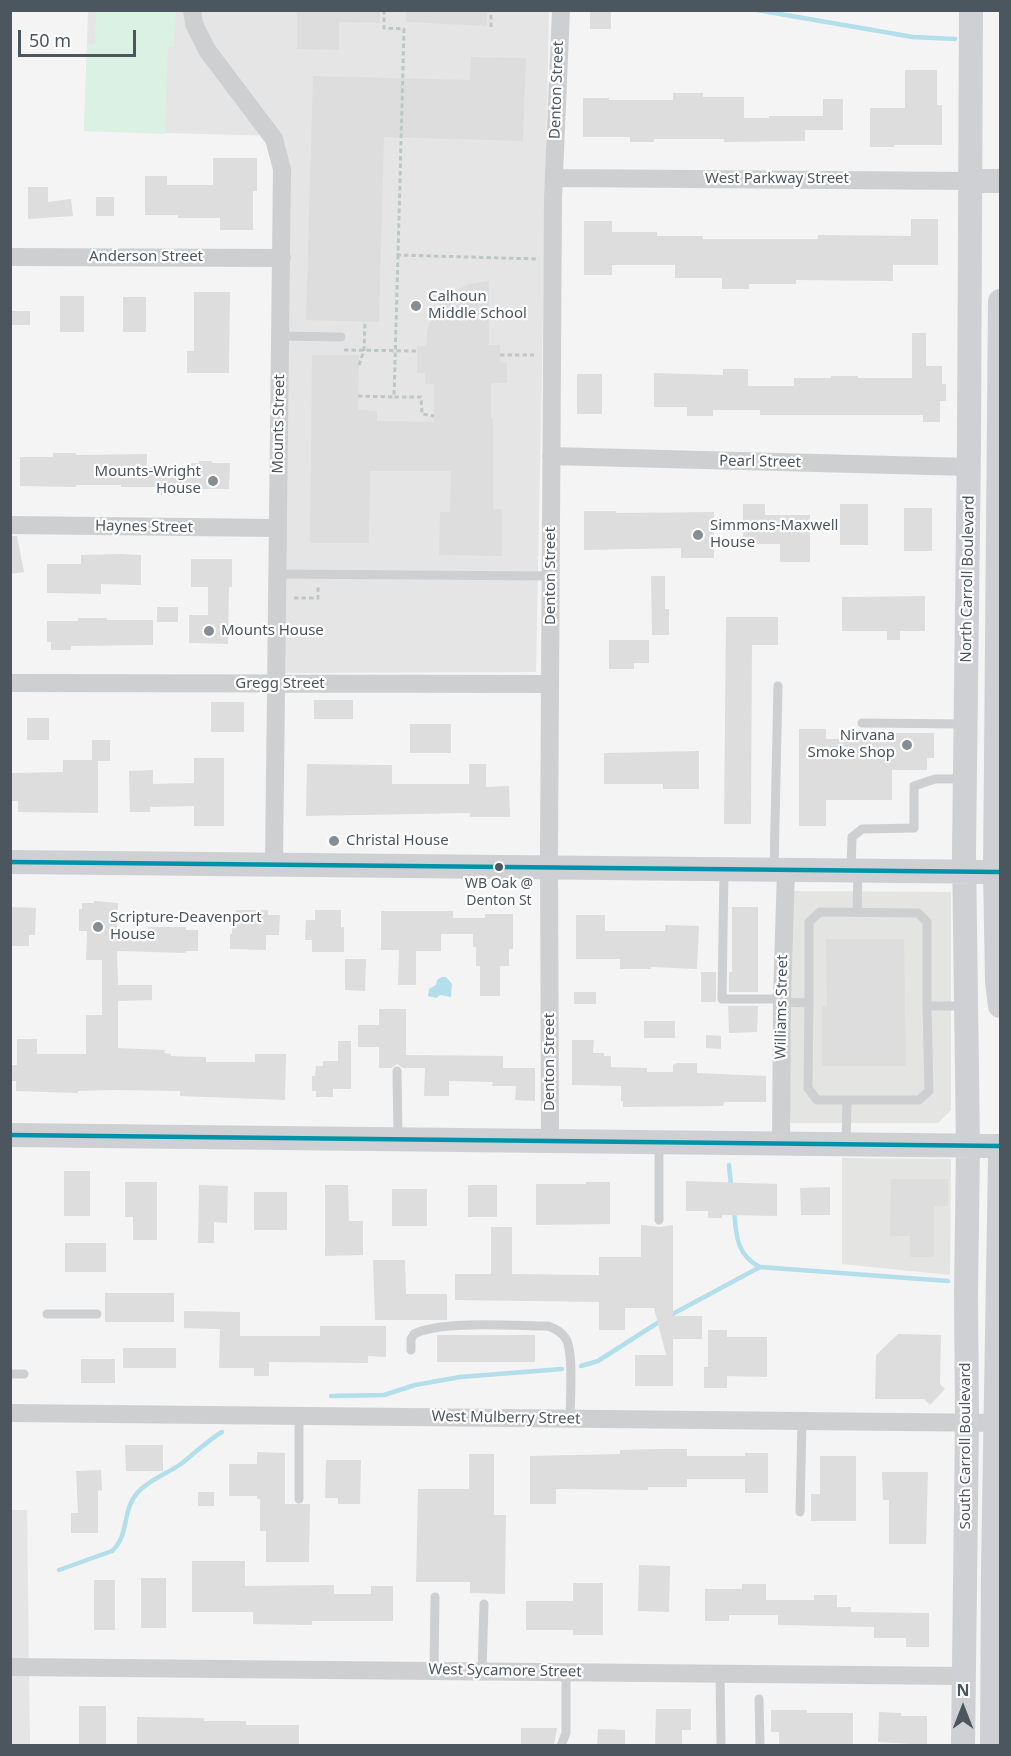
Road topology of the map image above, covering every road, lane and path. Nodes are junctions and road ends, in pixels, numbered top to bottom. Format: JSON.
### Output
{"nodes":[{"id":1,"x":192,"y":10,"type":"edge"},
{"id":2,"x":384,"y":10,"type":"edge"},
{"id":3,"x":491,"y":10,"type":"edge"},
{"id":4,"x":561,"y":10,"type":"edge"},
{"id":5,"x":971,"y":10,"type":"edge"},
{"id":6,"x":491,"y":27,"type":"dead end"},
{"id":7,"x":554,"y":178,"type":"junction"},
{"id":8,"x":971,"y":181,"type":"junction"},
{"id":9,"x":1000,"y":181,"type":"edge"},
{"id":10,"x":398,"y":255,"type":"junction"},
{"id":11,"x":10,"y":257,"type":"edge"},
{"id":12,"x":282,"y":258,"type":"junction"},
{"id":13,"x":537,"y":259,"type":"dead end"},
{"id":14,"x":1000,"y":301,"type":"edge"},
{"id":15,"x":365,"y":322,"type":"dead end"},
{"id":16,"x":280,"y":336,"type":"junction"},
{"id":17,"x":341,"y":337,"type":"dead end"},
{"id":18,"x":343,"y":350,"type":"dead end"},
{"id":19,"x":364,"y":350,"type":"junction"},
{"id":20,"x":395,"y":351,"type":"junction"},
{"id":21,"x":417,"y":351,"type":"dead end"},
{"id":22,"x":500,"y":355,"type":"dead end"},
{"id":23,"x":534,"y":355,"type":"dead end"},
{"id":24,"x":359,"y":365,"type":"dead end"},
{"id":25,"x":358,"y":396,"type":"dead end"},
{"id":26,"x":394,"y":397,"type":"junction"},
{"id":27,"x":969,"y":404,"type":"junction"},
{"id":28,"x":434,"y":416,"type":"dead end"},
{"id":29,"x":551,"y":456,"type":"junction"},
{"id":30,"x":969,"y":467,"type":"junction"},
{"id":31,"x":1000,"y":482,"type":"edge"},
{"id":32,"x":10,"y":525,"type":"edge"},
{"id":33,"x":277,"y":528,"type":"junction"},
{"id":34,"x":276,"y":574,"type":"junction"},
{"id":35,"x":550,"y":576,"type":"junction"},
{"id":36,"x":294,"y":598,"type":"dead end"},
{"id":37,"x":318,"y":598,"type":"dead end"},
{"id":38,"x":10,"y":683,"type":"edge"},
{"id":39,"x":275,"y":684,"type":"junction"},
{"id":40,"x":550,"y":684,"type":"junction"},
{"id":41,"x":778,"y":686,"type":"dead end"},
{"id":42,"x":999,"y":691,"type":"edge"},
{"id":43,"x":862,"y":723,"type":"dead end"},
{"id":44,"x":966,"y":724,"type":"junction"},
{"id":45,"x":966,"y":779,"type":"junction"},
{"id":46,"x":10,"y":862,"type":"edge"},
{"id":47,"x":274,"y":864,"type":"junction"},
{"id":48,"x":549,"y":867,"type":"junction"},
{"id":49,"x":724,"y":869,"type":"junction"},
{"id":50,"x":780,"y":870,"type":"junction"},
{"id":51,"x":854,"y":870,"type":"junction"},
{"id":52,"x":964,"y":872,"type":"junction"},
{"id":53,"x":998,"y":872,"type":"edge"},
{"id":54,"x":857,"y":912,"type":"junction"},
{"id":55,"x":999,"y":981,"type":"edge"},
{"id":56,"x":782,"y":1001,"type":"junction"},
{"id":57,"x":809,"y":1003,"type":"junction"},
{"id":58,"x":927,"y":1006,"type":"junction"},
{"id":59,"x":966,"y":1006,"type":"junction"},
{"id":60,"x":1000,"y":1006,"type":"edge"},
{"id":61,"x":397,"y":1071,"type":"dead end"},
{"id":62,"x":847,"y":1101,"type":"junction"},
{"id":63,"x":10,"y":1135,"type":"edge"},
{"id":64,"x":398,"y":1140,"type":"junction"},
{"id":65,"x":550,"y":1142,"type":"junction"},
{"id":66,"x":660,"y":1143,"type":"junction"},
{"id":67,"x":781,"y":1144,"type":"junction"},
{"id":68,"x":846,"y":1145,"type":"junction"},
{"id":69,"x":1000,"y":1146,"type":"edge"},
{"id":70,"x":968,"y":1147,"type":"junction"},
{"id":71,"x":1000,"y":1160,"type":"edge"},
{"id":72,"x":659,"y":1220,"type":"dead end"},
{"id":73,"x":1000,"y":1298,"type":"edge"},
{"id":74,"x":47,"y":1314,"type":"dead end"},
{"id":75,"x":97,"y":1314,"type":"dead end"},
{"id":76,"x":411,"y":1350,"type":"dead end"},
{"id":77,"x":10,"y":1374,"type":"edge"},
{"id":78,"x":24,"y":1374,"type":"dead end"},
{"id":79,"x":10,"y":1413,"type":"edge"},
{"id":80,"x":299,"y":1416,"type":"junction"},
{"id":81,"x":570,"y":1419,"type":"junction"},
{"id":82,"x":802,"y":1422,"type":"junction"},
{"id":83,"x":999,"y":1423,"type":"edge"},
{"id":84,"x":967,"y":1424,"type":"junction"},
{"id":85,"x":298,"y":1499,"type":"dead end"},
{"id":86,"x":800,"y":1512,"type":"dead end"},
{"id":87,"x":435,"y":1597,"type":"dead end"},
{"id":88,"x":484,"y":1604,"type":"dead end"},
{"id":89,"x":10,"y":1667,"type":"edge"},
{"id":90,"x":434,"y":1671,"type":"junction"},
{"id":91,"x":482,"y":1671,"type":"junction"},
{"id":92,"x":567,"y":1672,"type":"junction"},
{"id":93,"x":720,"y":1673,"type":"junction"},
{"id":94,"x":964,"y":1676,"type":"junction"},
{"id":95,"x":996,"y":1676,"type":"edge"},
{"id":96,"x":759,"y":1699,"type":"dead end"},
{"id":97,"x":561,"y":1746,"type":"edge"},
{"id":98,"x":721,"y":1746,"type":"edge"},
{"id":99,"x":760,"y":1746,"type":"edge"},
{"id":100,"x":963,"y":1746,"type":"edge"},
{"id":101,"x":992,"y":1746,"type":"edge"}],
"edges":[{"from":1,"to":12,"type":"street","name":"Mounts Street"},
{"from":2,"to":10,"type":"path"},
{"from":3,"to":6,"type":"path"},
{"from":4,"to":7,"type":"street","name":"Denton Street"},
{"from":5,"to":8,"type":"main road","name":"North Carroll Boulevard"},
{"from":7,"to":8,"type":"street","name":"West Parkway Street"},
{"from":7,"to":29,"type":"street","name":"Denton Street"},
{"from":8,"to":9,"type":"main road","name":"West Parkway Street"},
{"from":8,"to":27,"type":"main road","name":"North Carroll Boulevard"},
{"from":10,"to":13,"type":"path"},
{"from":10,"to":20,"type":"path"},
{"from":11,"to":12,"type":"street","name":"Anderson Street"},
{"from":12,"to":16,"type":"street","name":"Mounts Street"},
{"from":14,"to":31,"type":"main road","name":"North Carroll Boulevard"},
{"from":15,"to":19,"type":"path"},
{"from":16,"to":17,"type":"lane"},
{"from":16,"to":33,"type":"street","name":"Mounts Street"},
{"from":18,"to":19,"type":"path"},
{"from":19,"to":20,"type":"path"},
{"from":19,"to":24,"type":"path"},
{"from":20,"to":21,"type":"path"},
{"from":20,"to":26,"type":"path"},
{"from":22,"to":23,"type":"path"},
{"from":25,"to":26,"type":"path"},
{"from":26,"to":28,"type":"path"},
{"from":27,"to":30,"type":"main road","name":"North Carroll Boulevard"},
{"from":27,"to":31,"type":"main road"},
{"from":29,"to":30,"type":"street","name":"Pearl Street"},
{"from":29,"to":35,"type":"street","name":"Denton Street"},
{"from":30,"to":44,"type":"main road","name":"North Carroll Boulevard"},
{"from":31,"to":42,"type":"main road","name":"North Carroll Boulevard"},
{"from":32,"to":33,"type":"street","name":"Haynes Street"},
{"from":33,"to":34,"type":"street","name":"Mounts Street"},
{"from":34,"to":35,"type":"lane"},
{"from":34,"to":39,"type":"street","name":"Mounts Street"},
{"from":35,"to":40,"type":"street","name":"Denton Street"},
{"from":36,"to":37,"type":"path"},
{"from":38,"to":39,"type":"street","name":"Gregg Street"},
{"from":39,"to":40,"type":"street","name":"Gregg Street"},
{"from":39,"to":47,"type":"street","name":"Mounts Street"},
{"from":40,"to":48,"type":"street","name":"Denton Street"},
{"from":41,"to":50,"type":"lane"},
{"from":42,"to":53,"type":"main road","name":"North Carroll Boulevard"},
{"from":43,"to":44,"type":"lane"},
{"from":44,"to":45,"type":"main road","name":"North Carroll Boulevard"},
{"from":45,"to":51,"type":"lane"},
{"from":45,"to":52,"type":"main road","name":"North Carroll Boulevard"},
{"from":46,"to":47,"type":"main road"},
{"from":47,"to":48,"type":"main road"},
{"from":48,"to":49,"type":"main road"},
{"from":48,"to":65,"type":"street","name":"Denton Street"},
{"from":49,"to":50,"type":"main road"},
{"from":49,"to":56,"type":"lane"},
{"from":50,"to":51,"type":"main road"},
{"from":50,"to":56,"type":"street","name":"Williams Street"},
{"from":51,"to":52,"type":"main road"},
{"from":51,"to":54,"type":"lane"},
{"from":52,"to":53,"type":"main road"},
{"from":52,"to":59,"type":"main road","name":"North Carroll Boulevard"},
{"from":53,"to":55,"type":"main road","name":"North Carroll Boulevard"},
{"from":54,"to":57,"type":"lane"},
{"from":54,"to":58,"type":"lane"},
{"from":55,"to":60,"type":"main road","name":"North Carroll Boulevard"},
{"from":56,"to":57,"type":"lane"},
{"from":56,"to":67,"type":"street","name":"Williams Street"},
{"from":57,"to":62,"type":"lane"},
{"from":58,"to":59,"type":"lane"},
{"from":58,"to":62,"type":"lane"},
{"from":59,"to":70,"type":"main road","name":"North Carroll Boulevard"},
{"from":61,"to":64,"type":"lane"},
{"from":62,"to":68,"type":"lane"},
{"from":63,"to":64,"type":"main road"},
{"from":64,"to":65,"type":"main road"},
{"from":65,"to":66,"type":"main road"},
{"from":66,"to":67,"type":"main road"},
{"from":66,"to":72,"type":"lane"},
{"from":67,"to":68,"type":"main road"},
{"from":68,"to":70,"type":"main road"},
{"from":69,"to":70,"type":"main road"},
{"from":70,"to":84,"type":"main road","name":"South Carroll Boulevard"},
{"from":71,"to":73,"type":"main road","name":"South Carroll Boulevard"},
{"from":73,"to":83,"type":"main road","name":"South Carroll Boulevard"},
{"from":74,"to":75,"type":"lane"},
{"from":76,"to":81,"type":"lane"},
{"from":77,"to":78,"type":"lane"},
{"from":79,"to":80,"type":"street","name":"West Mulberry Street"},
{"from":80,"to":81,"type":"street","name":"West Mulberry Street"},
{"from":80,"to":85,"type":"lane"},
{"from":81,"to":82,"type":"street","name":"West Mulberry Street"},
{"from":82,"to":84,"type":"street","name":"West Mulberry Street"},
{"from":82,"to":86,"type":"lane"},
{"from":83,"to":84,"type":"street","name":"West Mulberry Street"},
{"from":83,"to":95,"type":"main road","name":"South Carroll Boulevard"},
{"from":84,"to":94,"type":"main road","name":"South Carroll Boulevard"},
{"from":87,"to":90,"type":"lane"},
{"from":88,"to":91,"type":"lane"},
{"from":89,"to":90,"type":"street","name":"West Sycamore Street"},
{"from":90,"to":91,"type":"street","name":"West Sycamore Street"},
{"from":91,"to":92,"type":"street","name":"West Sycamore Street"},
{"from":92,"to":93,"type":"street","name":"West Sycamore Street"},
{"from":92,"to":97,"type":"lane"},
{"from":93,"to":94,"type":"street","name":"West Sycamore Street"},
{"from":93,"to":98,"type":"lane"},
{"from":94,"to":95,"type":"main road","name":"West Sycamore Street"},
{"from":94,"to":100,"type":"main road","name":"South Carroll Boulevard"},
{"from":95,"to":101,"type":"main road","name":"South Carroll Boulevard"},
{"from":96,"to":99,"type":"lane"}]}
